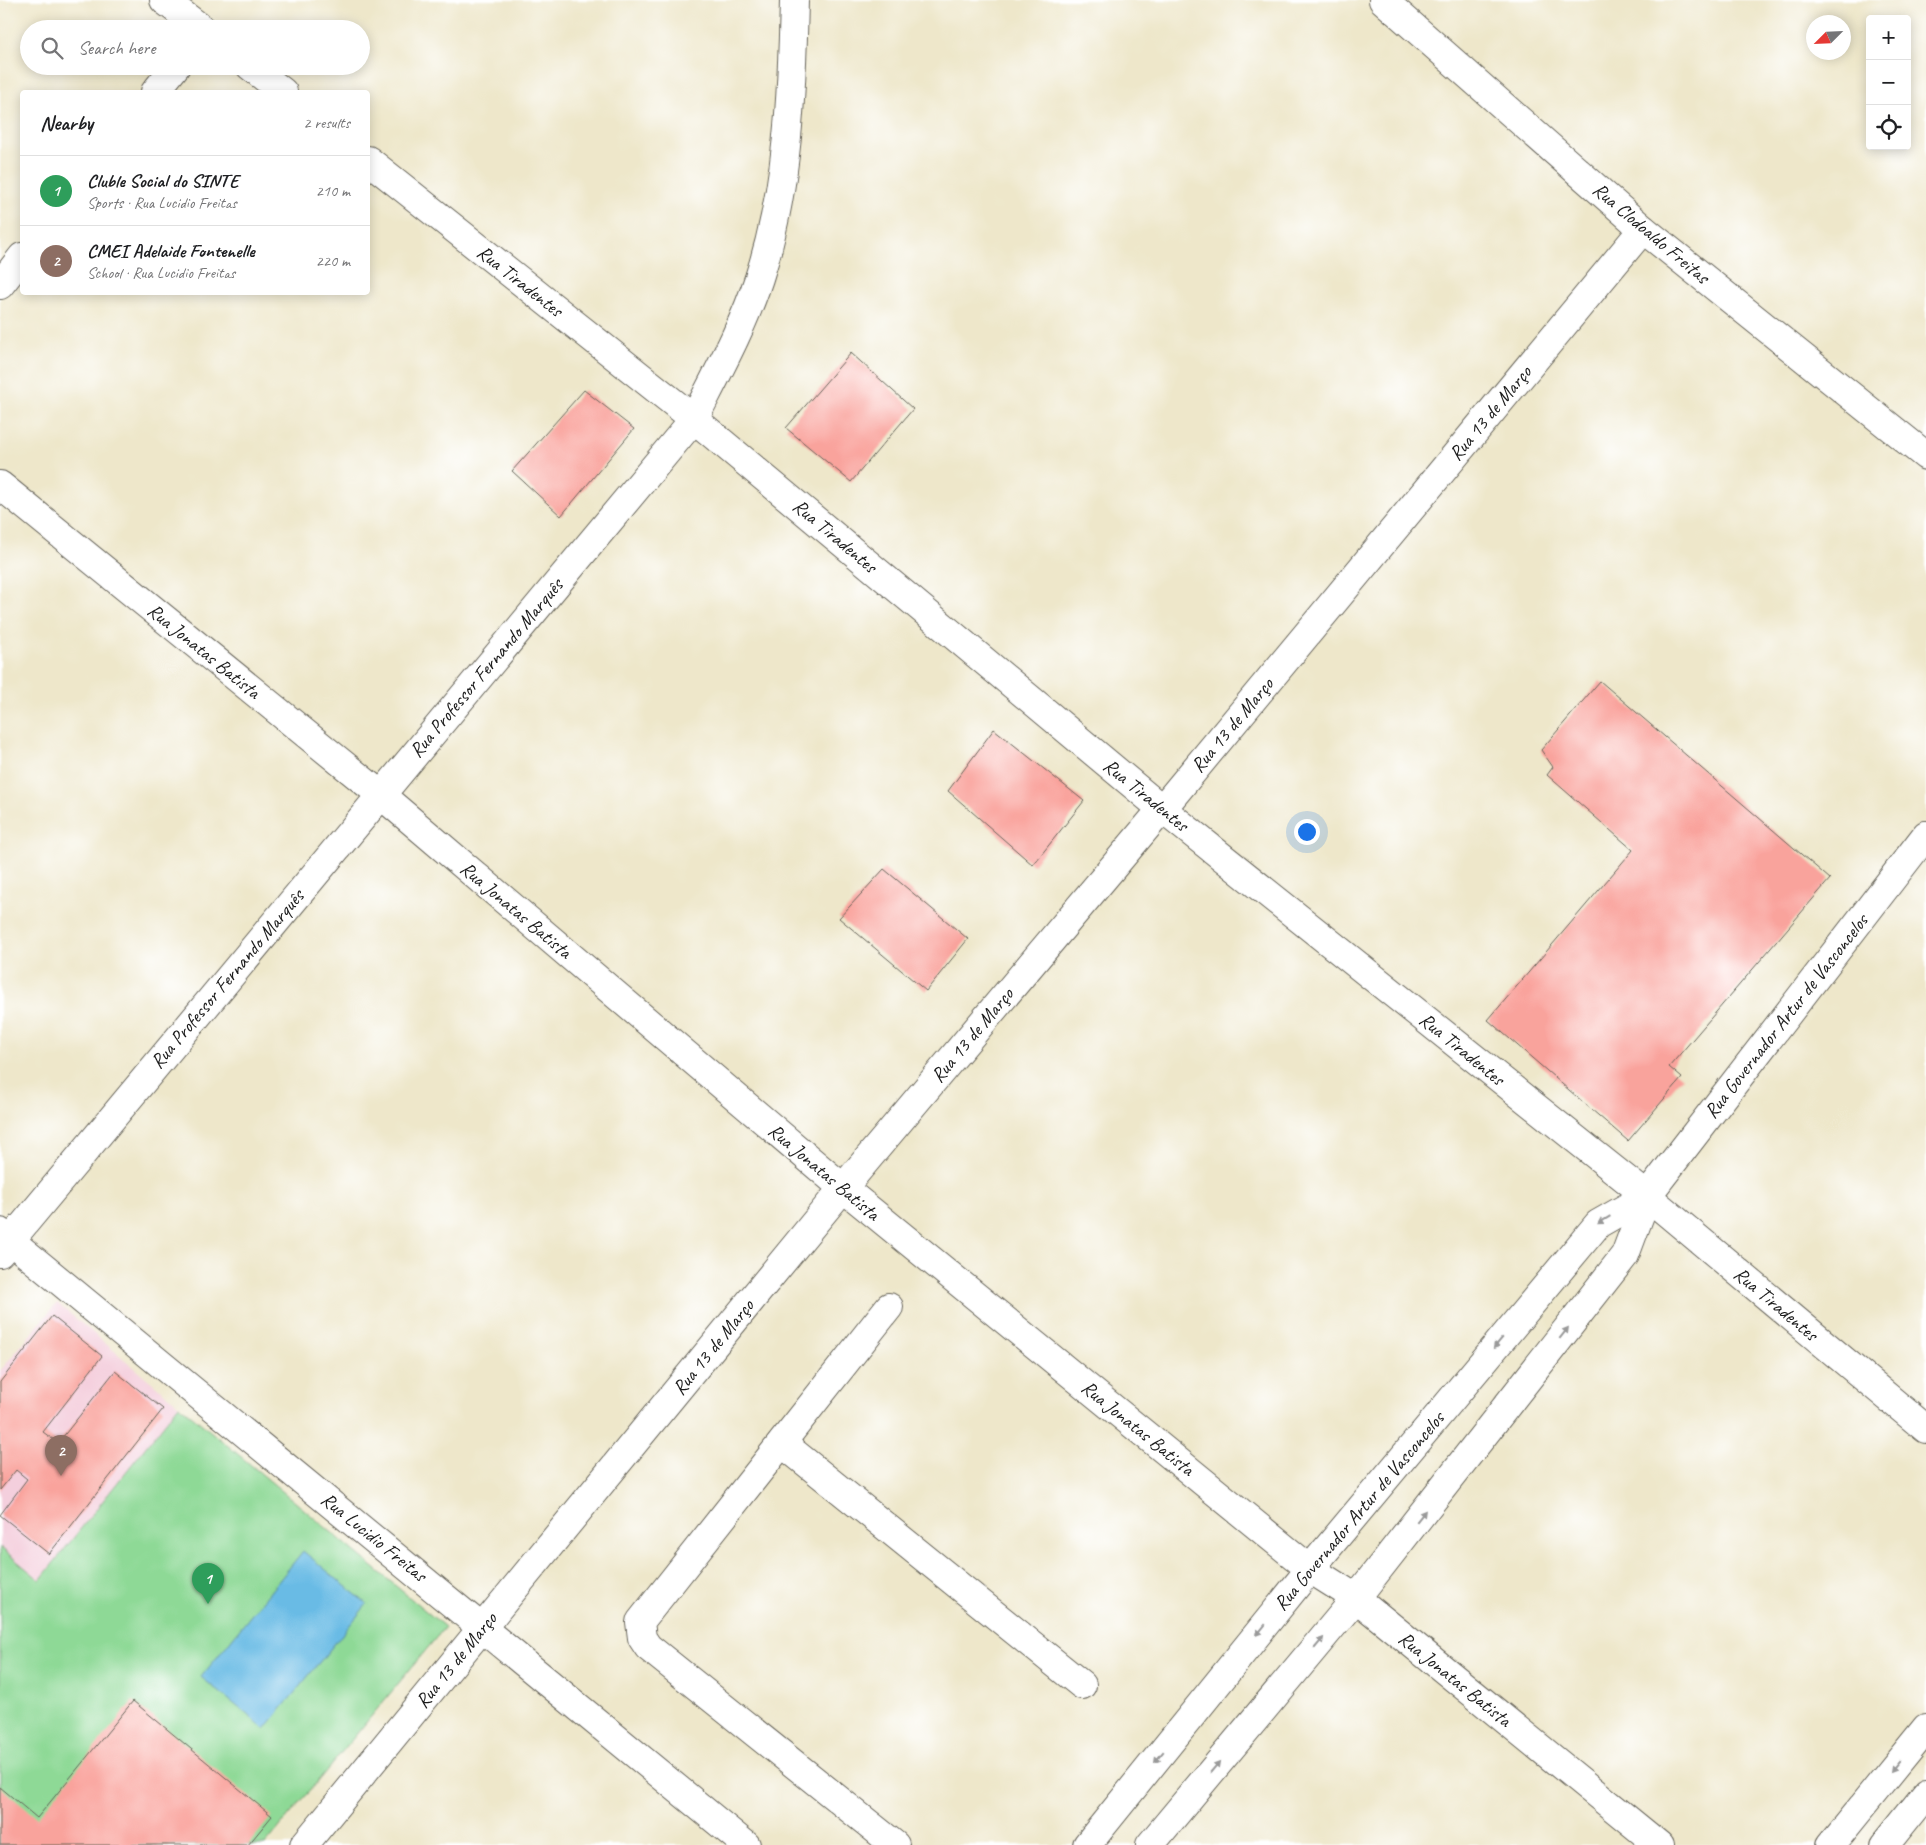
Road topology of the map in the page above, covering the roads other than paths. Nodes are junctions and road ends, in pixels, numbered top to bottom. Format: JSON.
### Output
{"nodes":[{"id":1,"x":164,"y":0,"type":"edge"},
{"id":2,"x":794,"y":0,"type":"edge"},
{"id":3,"x":1383,"y":0,"type":"edge"},
{"id":4,"x":190,"y":20,"type":"edge"},
{"id":5,"x":168,"y":75,"type":"edge"},
{"id":6,"x":261,"y":75,"type":"edge"},
{"id":7,"x":156,"y":90,"type":"edge"},
{"id":8,"x":280,"y":90,"type":"edge"},
{"id":9,"x":370,"y":162,"type":"edge"},
{"id":10,"x":1643,"y":229,"type":"junction"},
{"id":11,"x":20,"y":260,"type":"edge"},
{"id":12,"x":0,"y":285,"type":"edge"},
{"id":13,"x":694,"y":419,"type":"junction"},
{"id":14,"x":1926,"y":456,"type":"edge"},
{"id":15,"x":0,"y":485,"type":"edge"},
{"id":16,"x":381,"y":794,"type":"junction"},
{"id":17,"x":1162,"y":809,"type":"junction"},
{"id":18,"x":1926,"y":835,"type":"edge"},
{"id":19,"x":842,"y":1188,"type":"junction"},
{"id":20,"x":1646,"y":1196,"type":"junction"},
{"id":21,"x":4,"y":1242,"type":"edge"},
{"id":22,"x":889,"y":1307,"type":"dead end"},
{"id":23,"x":1926,"y":1429,"type":"edge"},
{"id":24,"x":782,"y":1443,"type":"junction"},
{"id":25,"x":1310,"y":1569,"type":"junction"},
{"id":26,"x":1356,"y":1598,"type":"junction"},
{"id":27,"x":483,"y":1627,"type":"junction"},
{"id":28,"x":1082,"y":1685,"type":"dead end"},
{"id":29,"x":1926,"y":1728,"type":"edge"},
{"id":30,"x":1926,"y":1794,"type":"edge"},
{"id":31,"x":304,"y":1845,"type":"edge"},
{"id":32,"x":746,"y":1845,"type":"edge"},
{"id":33,"x":895,"y":1845,"type":"edge"},
{"id":34,"x":1087,"y":1845,"type":"edge"},
{"id":35,"x":1150,"y":1845,"type":"edge"},
{"id":36,"x":1659,"y":1845,"type":"edge"},
{"id":37,"x":1831,"y":1845,"type":"edge"},
{"id":38,"x":1885,"y":1845,"type":"edge"}],
"edges":[{"from":1,"to":4,"type":"street"},
{"from":2,"to":13,"type":"street","name":"Rua Professor Fernando Marquês"},
{"from":3,"to":10,"type":"street","name":"Rua Clodoaldo Freitas"},
{"from":5,"to":7,"type":"street"},
{"from":6,"to":8,"type":"street"},
{"from":9,"to":13,"type":"street","name":"Rua Tiradentes"},
{"from":10,"to":14,"type":"street","name":"Rua Clodoaldo Freitas"},
{"from":10,"to":17,"type":"street","name":"Rua 13 de Março"},
{"from":11,"to":12,"type":"street"},
{"from":13,"to":16,"type":"street","name":"Rua Professor Fernando Marquês"},
{"from":13,"to":17,"type":"street","name":"Rua Tiradentes"},
{"from":15,"to":16,"type":"street","name":"Rua Jonatas Batista"},
{"from":16,"to":19,"type":"street","name":"Rua Jonatas Batista"},
{"from":16,"to":21,"type":"street","name":"Rua Professor Fernando Marquês"},
{"from":17,"to":19,"type":"street","name":"Rua 13 de Março"},
{"from":17,"to":20,"type":"street","name":"Rua Tiradentes"},
{"from":18,"to":20,"type":"street","name":"Rua Governador Artur de Vasconcelos"},
{"from":19,"to":25,"type":"street","name":"Rua Jonatas Batista"},
{"from":19,"to":27,"type":"street","name":"Rua 13 de Março"},
{"from":20,"to":23,"type":"street","name":"Rua Tiradentes"},
{"from":20,"to":25,"type":"street","name":"Rua Governador Artur de Vasconcelos","one_way":true},
{"from":26,"to":20,"type":"street","name":"Rua Governador Artur de Vasconcelos","one_way":true},
{"from":21,"to":27,"type":"street","name":"Rua Lucidio Freitas"},
{"from":22,"to":24,"type":"street"},
{"from":24,"to":28,"type":"street"},
{"from":24,"to":33,"type":"street"},
{"from":25,"to":26,"type":"street","name":"Rua Jonatas Batista"},
{"from":25,"to":34,"type":"street","name":"Rua Governador Artur de Vasconcelos","one_way":true},
{"from":35,"to":26,"type":"street","name":"Rua Governador Artur de Vasconcelos","one_way":true},
{"from":26,"to":36,"type":"street","name":"Rua Jonatas Batista"},
{"from":27,"to":31,"type":"street","name":"Rua 13 de Março"},
{"from":27,"to":32,"type":"street","name":"Rua Lucidio Freitas"},
{"from":29,"to":37,"type":"street","one_way":true},
{"from":30,"to":38,"type":"street"}]}
